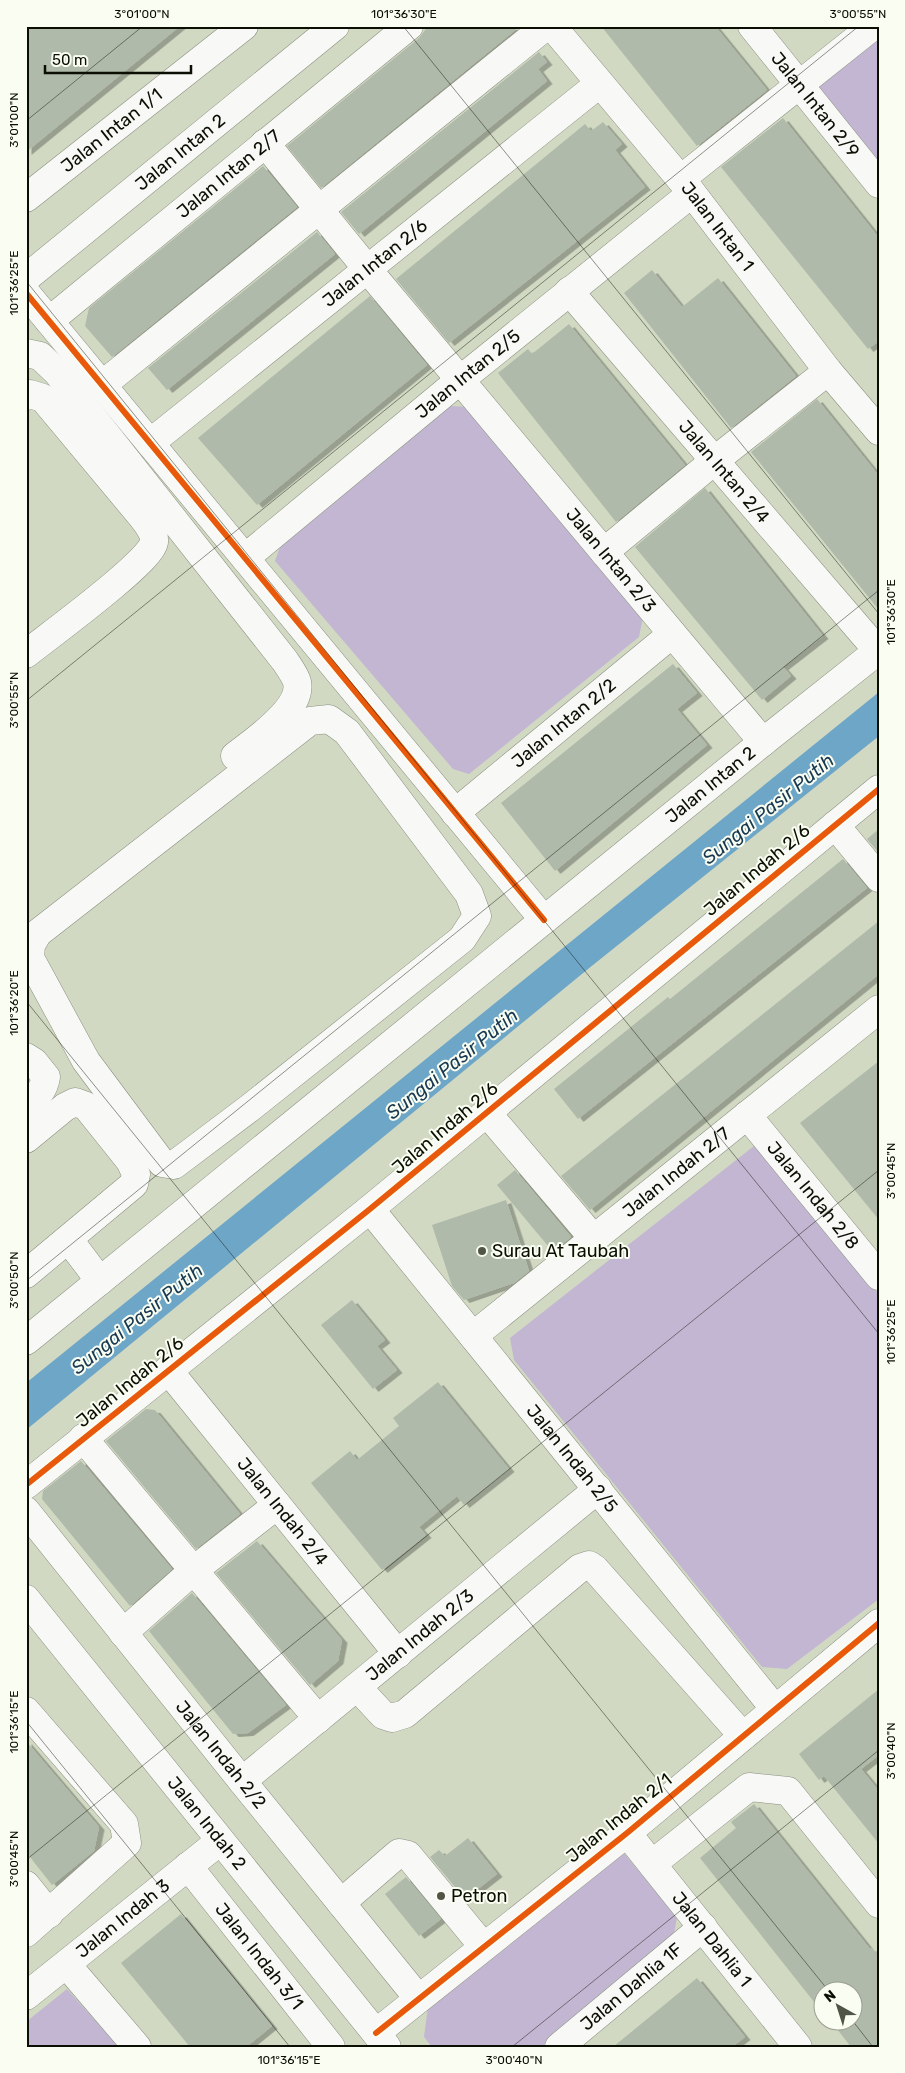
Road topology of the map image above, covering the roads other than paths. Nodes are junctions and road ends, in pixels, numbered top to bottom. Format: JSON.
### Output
{"nodes":[{"id":1,"x":244,"y":26,"type":"edge"},
{"id":2,"x":409,"y":26,"type":"edge"},
{"id":3,"x":546,"y":26,"type":"edge"},
{"id":4,"x":552,"y":26,"type":"edge"},
{"id":5,"x":752,"y":26,"type":"edge"},
{"id":6,"x":873,"y":26,"type":"edge"},
{"id":7,"x":320,"y":31,"type":"edge"},
{"id":8,"x":599,"y":84,"type":"junction"},
{"id":9,"x":800,"y":86,"type":"junction"},
{"id":10,"x":265,"y":143,"type":"junction"},
{"id":11,"x":879,"y":184,"type":"edge"},
{"id":12,"x":686,"y":186,"type":"junction"},
{"id":13,"x":28,"y":193,"type":"edge"},
{"id":14,"x":319,"y":210,"type":"junction"},
{"id":15,"x":368,"y":270,"type":"junction"},
{"id":16,"x":26,"y":278,"type":"edge"},
{"id":17,"x":569,"y":291,"type":"junction"},
{"id":18,"x":26,"y":293,"type":"edge"},
{"id":19,"x":49,"y":320,"type":"junction"},
{"id":20,"x":26,"y":353,"type":"edge"},
{"id":21,"x":828,"y":371,"type":"junction"},
{"id":22,"x":460,"y":380,"type":"junction"},
{"id":23,"x":102,"y":385,"type":"junction"},
{"id":24,"x":26,"y":396,"type":"edge"},
{"id":25,"x":874,"y":414,"type":"edge"},
{"id":26,"x":150,"y":443,"type":"junction"},
{"id":27,"x":714,"y":461,"type":"junction"},
{"id":28,"x":177,"y":524,"type":"junction"},
{"id":29,"x":154,"y":543,"type":"junction"},
{"id":30,"x":604,"y":552,"type":"junction"},
{"id":31,"x":245,"y":558,"type":"junction"},
{"id":32,"x":672,"y":634,"type":"junction"},
{"id":33,"x":878,"y":651,"type":"edge"},
{"id":34,"x":26,"y":654,"type":"edge"},
{"id":35,"x":763,"y":742,"type":"junction"},
{"id":36,"x":879,"y":789,"type":"edge"},
{"id":37,"x":455,"y":813,"type":"junction"},
{"id":38,"x":835,"y":825,"type":"junction"},
{"id":39,"x":879,"y":878,"type":"edge"},
{"id":40,"x":26,"y":918,"type":"edge"},
{"id":41,"x":544,"y":920,"type":"junction"},
{"id":42,"x":879,"y":1009,"type":"edge"},
{"id":43,"x":370,"y":1012,"type":"junction"},
{"id":44,"x":395,"y":1041,"type":"junction"},
{"id":45,"x":26,"y":1057,"type":"edge"},
{"id":46,"x":313,"y":1058,"type":"junction"},
{"id":47,"x":336,"y":1089,"type":"junction"},
{"id":48,"x":26,"y":1106,"type":"edge"},
{"id":49,"x":487,"y":1113,"type":"junction"},
{"id":50,"x":747,"y":1115,"type":"junction"},
{"id":51,"x":26,"y":1139,"type":"edge"},
{"id":52,"x":370,"y":1209,"type":"junction"},
{"id":53,"x":594,"y":1239,"type":"junction"},
{"id":54,"x":68,"y":1240,"type":"junction"},
{"id":55,"x":26,"y":1274,"type":"edge"},
{"id":56,"x":879,"y":1276,"type":"edge"},
{"id":57,"x":100,"y":1281,"type":"junction"},
{"id":58,"x":473,"y":1336,"type":"junction"},
{"id":59,"x":26,"y":1341,"type":"edge"},
{"id":60,"x":168,"y":1370,"type":"junction"},
{"id":61,"x":84,"y":1438,"type":"junction"},
{"id":62,"x":26,"y":1485,"type":"edge"},
{"id":63,"x":598,"y":1489,"type":"junction"},
{"id":64,"x":277,"y":1505,"type":"junction"},
{"id":65,"x":26,"y":1511,"type":"edge"},
{"id":66,"x":194,"y":1570,"type":"junction"},
{"id":67,"x":26,"y":1599,"type":"edge"},
{"id":68,"x":879,"y":1623,"type":"edge"},
{"id":69,"x":123,"y":1632,"type":"junction"},
{"id":70,"x":398,"y":1654,"type":"junction"},
{"id":71,"x":357,"y":1687,"type":"junction"},
{"id":72,"x":775,"y":1709,"type":"junction"},
{"id":73,"x":26,"y":1711,"type":"edge"},
{"id":74,"x":318,"y":1719,"type":"junction"},
{"id":75,"x":743,"y":1736,"type":"junction"},
{"id":76,"x":242,"y":1781,"type":"junction"},
{"id":77,"x":627,"y":1832,"type":"junction"},
{"id":78,"x":220,"y":1841,"type":"junction"},
{"id":79,"x":652,"y":1864,"type":"junction"},
{"id":80,"x":188,"y":1866,"type":"junction"},
{"id":81,"x":26,"y":1885,"type":"edge"},
{"id":82,"x":341,"y":1903,"type":"junction"},
{"id":83,"x":879,"y":1904,"type":"edge"},
{"id":84,"x":49,"y":1914,"type":"junction"},
{"id":85,"x":703,"y":1927,"type":"junction"},
{"id":86,"x":26,"y":1933,"type":"edge"},
{"id":87,"x":483,"y":1946,"type":"junction"},
{"id":88,"x":67,"y":1965,"type":"junction"},
{"id":89,"x":26,"y":1996,"type":"edge"},
{"id":90,"x":418,"y":1998,"type":"junction"},
{"id":91,"x":382,"y":2040,"type":"edge"},
{"id":92,"x":328,"y":2046,"type":"edge"},
{"id":93,"x":137,"y":2047,"type":"edge"},
{"id":94,"x":559,"y":2047,"type":"edge"},
{"id":95,"x":798,"y":2047,"type":"edge"}],
"edges":[{"from":1,"to":13,"type":"street","name":"Jalan Intan 1/1"},
{"from":2,"to":10,"type":"street","name":"Jalan Intan 2/7"},
{"from":3,"to":14,"type":"street"},
{"from":4,"to":8,"type":"street","name":"Jalan Intan 1"},
{"from":5,"to":9,"type":"street","name":"Jalan Intan 2/9"},
{"from":6,"to":9,"type":"street","name":"Jalan Intan 2/5"},
{"from":7,"to":16,"type":"street","name":"Jalan Intan 2"},
{"from":8,"to":12,"type":"street","name":"Jalan Intan 1"},
{"from":8,"to":15,"type":"street","name":"Jalan Intan 2/6"},
{"from":9,"to":11,"type":"street","name":"Jalan Intan 2/9"},
{"from":9,"to":12,"type":"street","name":"Jalan Intan 2/5"},
{"from":10,"to":14,"type":"street","name":"Jalan Intan 2/3"},
{"from":10,"to":19,"type":"street","name":"Jalan Intan 2/7"},
{"from":12,"to":17,"type":"street","name":"Jalan Intan 2/5"},
{"from":12,"to":21,"type":"street","name":"Jalan Intan 1"},
{"from":14,"to":15,"type":"street","name":"Jalan Intan 2/3"},
{"from":14,"to":23,"type":"street"},
{"from":15,"to":22,"type":"street","name":"Jalan Intan 2/3"},
{"from":15,"to":26,"type":"street","name":"Jalan Intan 2/6"},
{"from":17,"to":22,"type":"street","name":"Jalan Intan 2/5"},
{"from":17,"to":27,"type":"street","name":"Jalan Intan 2/4"},
{"from":18,"to":19,"type":"street"},
{"from":19,"to":23,"type":"street"},
{"from":20,"to":28,"type":"street"},
{"from":21,"to":25,"type":"street","name":"Jalan Intan 1"},
{"from":21,"to":27,"type":"street"},
{"from":22,"to":30,"type":"street","name":"Jalan Intan 2/3"},
{"from":22,"to":31,"type":"street","name":"Jalan Intan 2/5"},
{"from":23,"to":26,"type":"street"},
{"from":24,"to":29,"type":"street"},
{"from":26,"to":31,"type":"street"},
{"from":27,"to":30,"type":"street"},
{"from":27,"to":33,"type":"street","name":"Jalan Intan 2/4"},
{"from":28,"to":29,"type":"street"},
{"from":28,"to":40,"type":"street"},
{"from":29,"to":34,"type":"street"},
{"from":30,"to":32,"type":"street","name":"Jalan Intan 2/3"},
{"from":31,"to":37,"type":"street"},
{"from":32,"to":35,"type":"street","name":"Jalan Intan 2/3"},
{"from":32,"to":37,"type":"street","name":"Jalan Intan 2/2"},
{"from":33,"to":35,"type":"street","name":"Jalan Intan 2"},
{"from":35,"to":41,"type":"street","name":"Jalan Intan 2"},
{"from":36,"to":38,"type":"street","name":"Jalan Indah 2/6"},
{"from":37,"to":41,"type":"street"},
{"from":38,"to":39,"type":"street"},
{"from":38,"to":49,"type":"street","name":"Jalan Indah 2/6"},
{"from":41,"to":44,"type":"street","name":"Jalan Intan 2"},
{"from":42,"to":50,"type":"street","name":"Jalan Indah 2/7"},
{"from":43,"to":44,"type":"street"},
{"from":43,"to":46,"type":"street"},
{"from":43,"to":46,"type":"street"},
{"from":44,"to":47,"type":"street","name":"Jalan Intan 2"},
{"from":45,"to":48,"type":"street"},
{"from":46,"to":47,"type":"street"},
{"from":47,"to":57,"type":"street","name":"Jalan Intan 2"},
{"from":49,"to":52,"type":"street","name":"Jalan Indah 2/6"},
{"from":49,"to":53,"type":"street"},
{"from":50,"to":53,"type":"street","name":"Jalan Indah 2/7"},
{"from":50,"to":56,"type":"street","name":"Jalan Indah 2/8"},
{"from":51,"to":54,"type":"street"},
{"from":52,"to":58,"type":"street","name":"Jalan Indah 2/5"},
{"from":52,"to":60,"type":"street","name":"Jalan Indah 2/6"},
{"from":53,"to":58,"type":"street","name":"Jalan Indah 2/7"},
{"from":54,"to":55,"type":"street"},
{"from":54,"to":57,"type":"street"},
{"from":57,"to":59,"type":"street","name":"Jalan Intan 2"},
{"from":58,"to":63,"type":"street","name":"Jalan Indah 2/5"},
{"from":60,"to":61,"type":"street","name":"Jalan Indah 2/6"},
{"from":60,"to":64,"type":"street","name":"Jalan Indah 2/4"},
{"from":61,"to":62,"type":"street","name":"Jalan Indah 2/6"},
{"from":61,"to":66,"type":"street"},
{"from":63,"to":70,"type":"street","name":"Jalan Indah 2/3"},
{"from":63,"to":72,"type":"street","name":"Jalan Indah 2/5"},
{"from":64,"to":66,"type":"street"},
{"from":64,"to":70,"type":"street","name":"Jalan Indah 2/4"},
{"from":65,"to":69,"type":"street","name":"Jalan Indah 2/2"},
{"from":66,"to":69,"type":"street"},
{"from":66,"to":74,"type":"street"},
{"from":67,"to":78,"type":"street","name":"Jalan Indah 2"},
{"from":68,"to":72,"type":"street","name":"Jalan Indah 2/1"},
{"from":69,"to":76,"type":"street","name":"Jalan Indah 2/2"},
{"from":70,"to":71,"type":"street","name":"Jalan Indah 2/3"},
{"from":71,"to":74,"type":"street","name":"Jalan Indah 2/3"},
{"from":71,"to":75,"type":"street"},
{"from":72,"to":75,"type":"street","name":"Jalan Indah 2/1"},
{"from":73,"to":84,"type":"street"},
{"from":74,"to":76,"type":"street","name":"Jalan Indah 2/3"},
{"from":75,"to":77,"type":"street","name":"Jalan Indah 2/1"},
{"from":76,"to":82,"type":"street","name":"Jalan Indah 2/2"},
{"from":77,"to":79,"type":"street","name":"Jalan Dahlia 1"},
{"from":77,"to":87,"type":"street","name":"Jalan Indah 2/1"},
{"from":78,"to":80,"type":"street","name":"Jalan Indah 3"},
{"from":78,"to":91,"type":"street","name":"Jalan Indah 2"},
{"from":79,"to":83,"type":"street"},
{"from":79,"to":85,"type":"street","name":"Jalan Dahlia 1"},
{"from":80,"to":88,"type":"street","name":"Jalan Indah 3"},
{"from":80,"to":92,"type":"street","name":"Jalan Indah 3/1"},
{"from":81,"to":84,"type":"street"},
{"from":82,"to":87,"type":"street"},
{"from":82,"to":90,"type":"street","name":"Jalan Indah 2/2"},
{"from":84,"to":86,"type":"street"},
{"from":85,"to":94,"type":"street","name":"Jalan Dahlia 1F"},
{"from":85,"to":95,"type":"street","name":"Jalan Dahlia 1"},
{"from":87,"to":90,"type":"street","name":"Jalan Indah 2/1"},
{"from":88,"to":89,"type":"street","name":"Jalan Indah 3"},
{"from":88,"to":93,"type":"street"},
{"from":90,"to":91,"type":"street","name":"Jalan Indah 2/1"}]}
